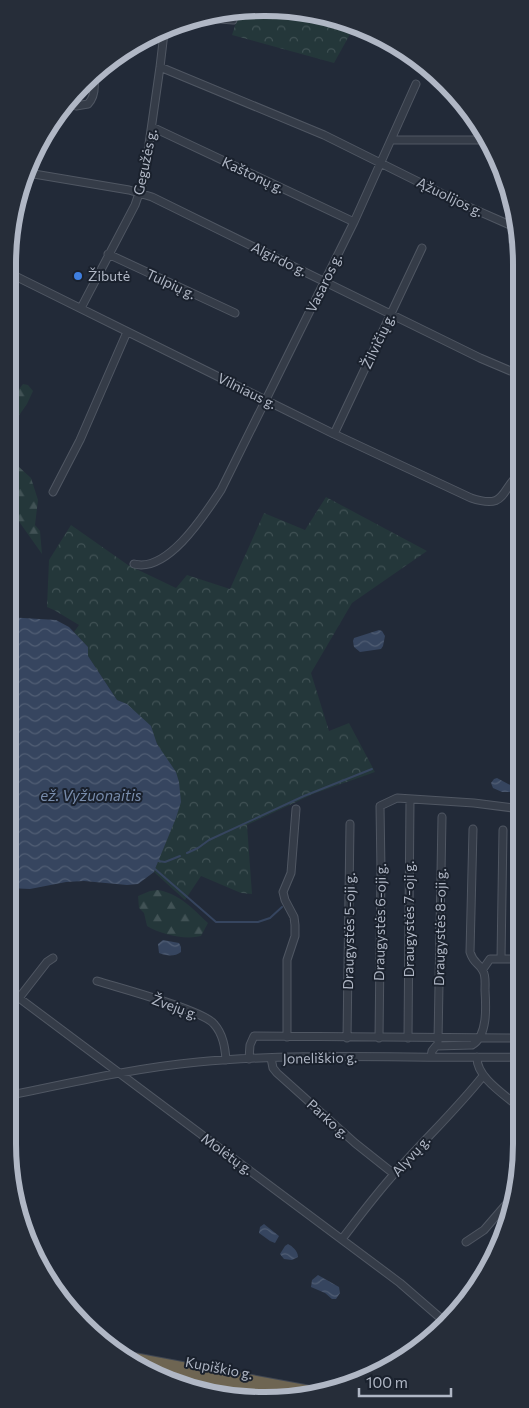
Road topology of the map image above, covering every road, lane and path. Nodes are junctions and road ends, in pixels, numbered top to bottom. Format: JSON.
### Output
{"nodes":[{"id":1,"x":163,"y":38,"type":"edge"},
{"id":2,"x":160,"y":67,"type":"junction"},
{"id":3,"x":94,"y":84,"type":"edge"},
{"id":4,"x":416,"y":84,"type":"dead end"},
{"id":5,"x":74,"y":105,"type":"edge"},
{"id":6,"x":152,"y":127,"type":"junction"},
{"id":7,"x":390,"y":140,"type":"junction"},
{"id":8,"x":479,"y":140,"type":"edge"},
{"id":9,"x":381,"y":164,"type":"junction"},
{"id":10,"x":33,"y":175,"type":"edge"},
{"id":11,"x":140,"y":193,"type":"junction"},
{"id":12,"x":354,"y":222,"type":"junction"},
{"id":13,"x":510,"y":225,"type":"edge"},
{"id":14,"x":422,"y":248,"type":"dead end"},
{"id":15,"x":108,"y":254,"type":"junction"},
{"id":16,"x":16,"y":276,"type":"edge"},
{"id":17,"x":325,"y":282,"type":"junction"},
{"id":18,"x":81,"y":308,"type":"junction"},
{"id":19,"x":235,"y":313,"type":"dead end"},
{"id":20,"x":391,"y":313,"type":"junction"},
{"id":21,"x":127,"y":332,"type":"junction"},
{"id":22,"x":513,"y":372,"type":"edge"},
{"id":23,"x":266,"y":400,"type":"junction"},
{"id":24,"x":334,"y":434,"type":"junction"},
{"id":25,"x":513,"y":482,"type":"edge"},
{"id":26,"x":53,"y":492,"type":"dead end"},
{"id":27,"x":134,"y":564,"type":"dead end"},
{"id":28,"x":410,"y":799,"type":"junction"},
{"id":29,"x":513,"y":808,"type":"edge"},
{"id":30,"x":296,"y":809,"type":"dead end"},
{"id":31,"x":442,"y":817,"type":"dead end"},
{"id":32,"x":350,"y":824,"type":"dead end"},
{"id":33,"x":473,"y":829,"type":"dead end"},
{"id":34,"x":503,"y":830,"type":"dead end"},
{"id":35,"x":53,"y":958,"type":"dead end"},
{"id":36,"x":501,"y":959,"type":"junction"},
{"id":37,"x":513,"y":959,"type":"edge"},
{"id":38,"x":483,"y":969,"type":"junction"},
{"id":39,"x":97,"y":981,"type":"dead end"},
{"id":40,"x":16,"y":996,"type":"edge"},
{"id":41,"x":19,"y":998,"type":"junction"},
{"id":42,"x":287,"y":1037,"type":"junction"},
{"id":43,"x":347,"y":1038,"type":"junction"},
{"id":44,"x":379,"y":1038,"type":"junction"},
{"id":45,"x":408,"y":1038,"type":"junction"},
{"id":46,"x":480,"y":1038,"type":"junction"},
{"id":47,"x":513,"y":1038,"type":"edge"},
{"id":48,"x":437,"y":1042,"type":"junction"},
{"id":49,"x":431,"y":1057,"type":"junction"},
{"id":50,"x":477,"y":1057,"type":"junction"},
{"id":51,"x":513,"y":1057,"type":"edge"},
{"id":52,"x":271,"y":1058,"type":"junction"},
{"id":53,"x":249,"y":1059,"type":"junction"},
{"id":54,"x":226,"y":1060,"type":"junction"},
{"id":55,"x":119,"y":1074,"type":"junction"},
{"id":56,"x":483,"y":1076,"type":"junction"},
{"id":57,"x":16,"y":1094,"type":"edge"},
{"id":58,"x":513,"y":1102,"type":"edge"},
{"id":59,"x":394,"y":1174,"type":"junction"},
{"id":60,"x":504,"y":1206,"type":"edge"},
{"id":61,"x":342,"y":1239,"type":"junction"},
{"id":62,"x":466,"y":1242,"type":"dead end"},
{"id":63,"x":441,"y":1318,"type":"edge"},
{"id":64,"x":143,"y":1360,"type":"edge"},
{"id":65,"x":167,"y":1372,"type":"edge"},
{"id":66,"x":301,"y":1389,"type":"edge"},
{"id":67,"x":270,"y":1392,"type":"edge"}],
"edges":[{"from":1,"to":2,"type":"street","name":"Gegužės g."},
{"from":2,"to":6,"type":"street","name":"Gegužės g."},
{"from":2,"to":9,"type":"street"},
{"from":3,"to":5,"type":"street"},
{"from":4,"to":7,"type":"street","name":"Vasaros g."},
{"from":6,"to":11,"type":"street","name":"Gegužės g."},
{"from":6,"to":12,"type":"street","name":"Kaštonų g."},
{"from":7,"to":8,"type":"street"},
{"from":7,"to":9,"type":"street","name":"Vasaros g."},
{"from":9,"to":12,"type":"street","name":"Vasaros g."},
{"from":9,"to":13,"type":"street","name":"Ąžuolijos g."},
{"from":10,"to":11,"type":"street","name":"Algirdo g."},
{"from":11,"to":15,"type":"street","name":"Gegužės g."},
{"from":11,"to":17,"type":"street","name":"Algirdo g."},
{"from":12,"to":17,"type":"street","name":"Vasaros g."},
{"from":14,"to":20,"type":"street","name":"Žilvičių g."},
{"from":15,"to":18,"type":"street","name":"Gegužės g."},
{"from":15,"to":19,"type":"street","name":"Tulpių g."},
{"from":16,"to":18,"type":"street","name":"Vilniaus g."},
{"from":17,"to":20,"type":"street","name":"Algirdo g."},
{"from":17,"to":23,"type":"street","name":"Vasaros g."},
{"from":18,"to":21,"type":"street","name":"Vilniaus g."},
{"from":20,"to":22,"type":"street","name":"Algirdo g."},
{"from":20,"to":24,"type":"street","name":"Žilvičių g."},
{"from":21,"to":23,"type":"street","name":"Vilniaus g."},
{"from":21,"to":26,"type":"street"},
{"from":23,"to":24,"type":"street","name":"Vilniaus g."},
{"from":23,"to":27,"type":"street","name":"Vasaros g."},
{"from":24,"to":25,"type":"street","name":"Vilniaus g."},
{"from":28,"to":29,"type":"street"},
{"from":28,"to":44,"type":"street","name":"Draugystės 6-oji g."},
{"from":28,"to":45,"type":"street","name":"Draugystės 7-oji g."},
{"from":30,"to":42,"type":"street"},
{"from":31,"to":48,"type":"street","name":"Draugystės 8-oji g."},
{"from":32,"to":43,"type":"street","name":"Draugystės 5-oji g."},
{"from":33,"to":38,"type":"street"},
{"from":34,"to":36,"type":"street"},
{"from":35,"to":41,"type":"street"},
{"from":36,"to":37,"type":"street"},
{"from":36,"to":38,"type":"street"},
{"from":38,"to":46,"type":"street"},
{"from":39,"to":54,"type":"street","name":"Žvejų g."},
{"from":40,"to":41,"type":"street","name":"Molėtų g."},
{"from":41,"to":55,"type":"street","name":"Molėtų g."},
{"from":42,"to":43,"type":"street"},
{"from":42,"to":53,"type":"street"},
{"from":43,"to":44,"type":"street"},
{"from":44,"to":45,"type":"street"},
{"from":45,"to":48,"type":"street"},
{"from":46,"to":47,"type":"street"},
{"from":46,"to":48,"type":"street"},
{"from":48,"to":49,"type":"street"},
{"from":49,"to":50,"type":"street","name":"Joneliškio g."},
{"from":49,"to":52,"type":"street","name":"Joneliškio g."},
{"from":50,"to":51,"type":"street","name":"Joneliškio g."},
{"from":50,"to":56,"type":"street"},
{"from":52,"to":53,"type":"street","name":"Joneliškio g."},
{"from":52,"to":59,"type":"street","name":"Parko g."},
{"from":53,"to":54,"type":"street","name":"Joneliškio g."},
{"from":54,"to":55,"type":"street","name":"Joneliškio g."},
{"from":55,"to":57,"type":"street","name":"Joneliškio g."},
{"from":55,"to":61,"type":"street","name":"Molėtų g."},
{"from":56,"to":58,"type":"street"},
{"from":56,"to":59,"type":"street","name":"Alyvų g."},
{"from":59,"to":61,"type":"street","name":"Alyvų g."},
{"from":60,"to":62,"type":"street"},
{"from":61,"to":63,"type":"street","name":"Molėtų g."},
{"from":64,"to":66,"type":"highway"},
{"from":65,"to":67,"type":"highway","name":"Kupiškio g."}]}
